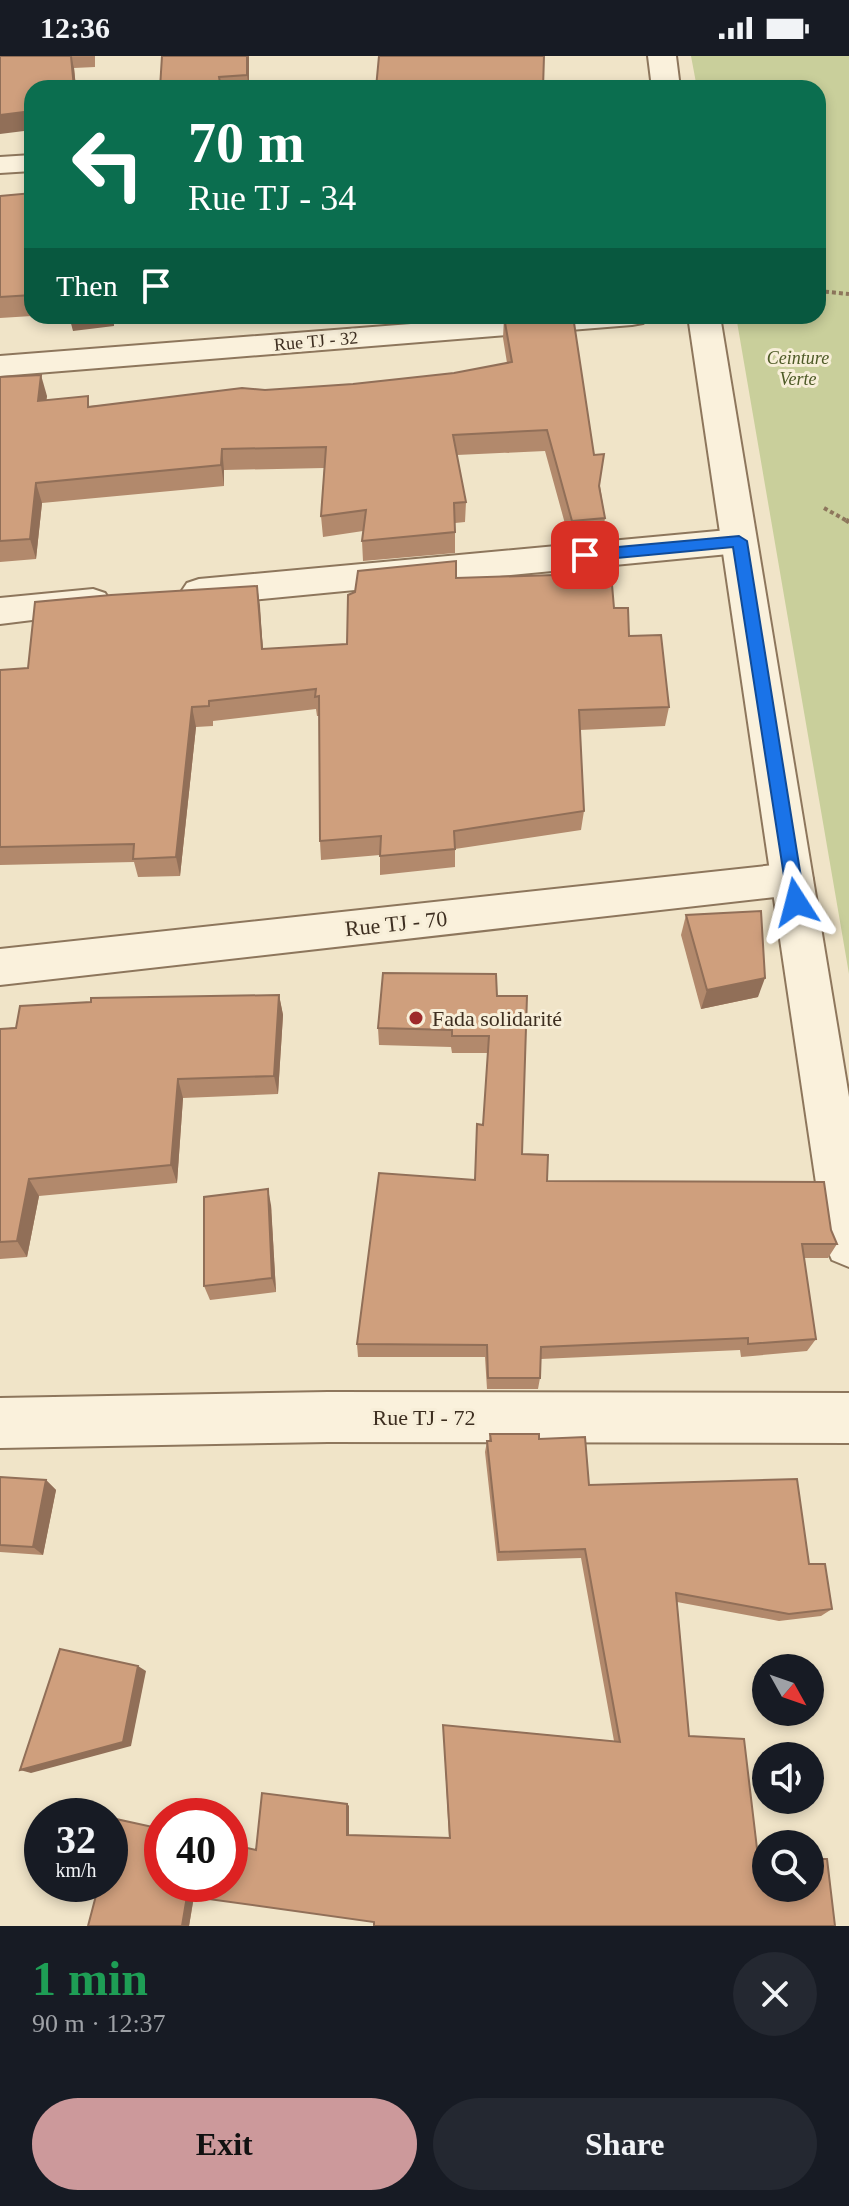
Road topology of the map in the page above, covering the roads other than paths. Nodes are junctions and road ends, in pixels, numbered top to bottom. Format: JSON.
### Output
{"nodes":[{"id":1,"x":662,"y":56,"type":"edge"},
{"id":2,"x":665,"y":80,"type":"edge"},
{"id":3,"x":24,"y":164,"type":"edge"},
{"id":4,"x":0,"y":165,"type":"edge"},
{"id":5,"x":531,"y":324,"type":"edge"},
{"id":6,"x":705,"y":324,"type":"edge"},
{"id":7,"x":0,"y":366,"type":"edge"},
{"id":8,"x":739,"y":541,"type":"junction"},
{"id":9,"x":173,"y":594,"type":"edge"},
{"id":10,"x":126,"y":599,"type":"edge"},
{"id":11,"x":0,"y":611,"type":"edge"},
{"id":12,"x":793,"y":879,"type":"junction"},
{"id":13,"x":0,"y":967,"type":"edge"},
{"id":14,"x":849,"y":1244,"type":"edge"},
{"id":15,"x":849,"y":1418,"type":"edge"},
{"id":16,"x":0,"y":1423,"type":"edge"}],
"edges":[{"from":1,"to":2,"type":"street"},
{"from":3,"to":4,"type":"street"},
{"from":5,"to":7,"type":"street","name":"Rue TJ - 32"},
{"from":6,"to":8,"type":"street"},
{"from":8,"to":9,"type":"street"},
{"from":8,"to":12,"type":"street"},
{"from":10,"to":11,"type":"street"},
{"from":12,"to":13,"type":"street","name":"Rue TJ - 70"},
{"from":12,"to":14,"type":"street"},
{"from":15,"to":16,"type":"street","name":"Rue TJ - 72"}]}
